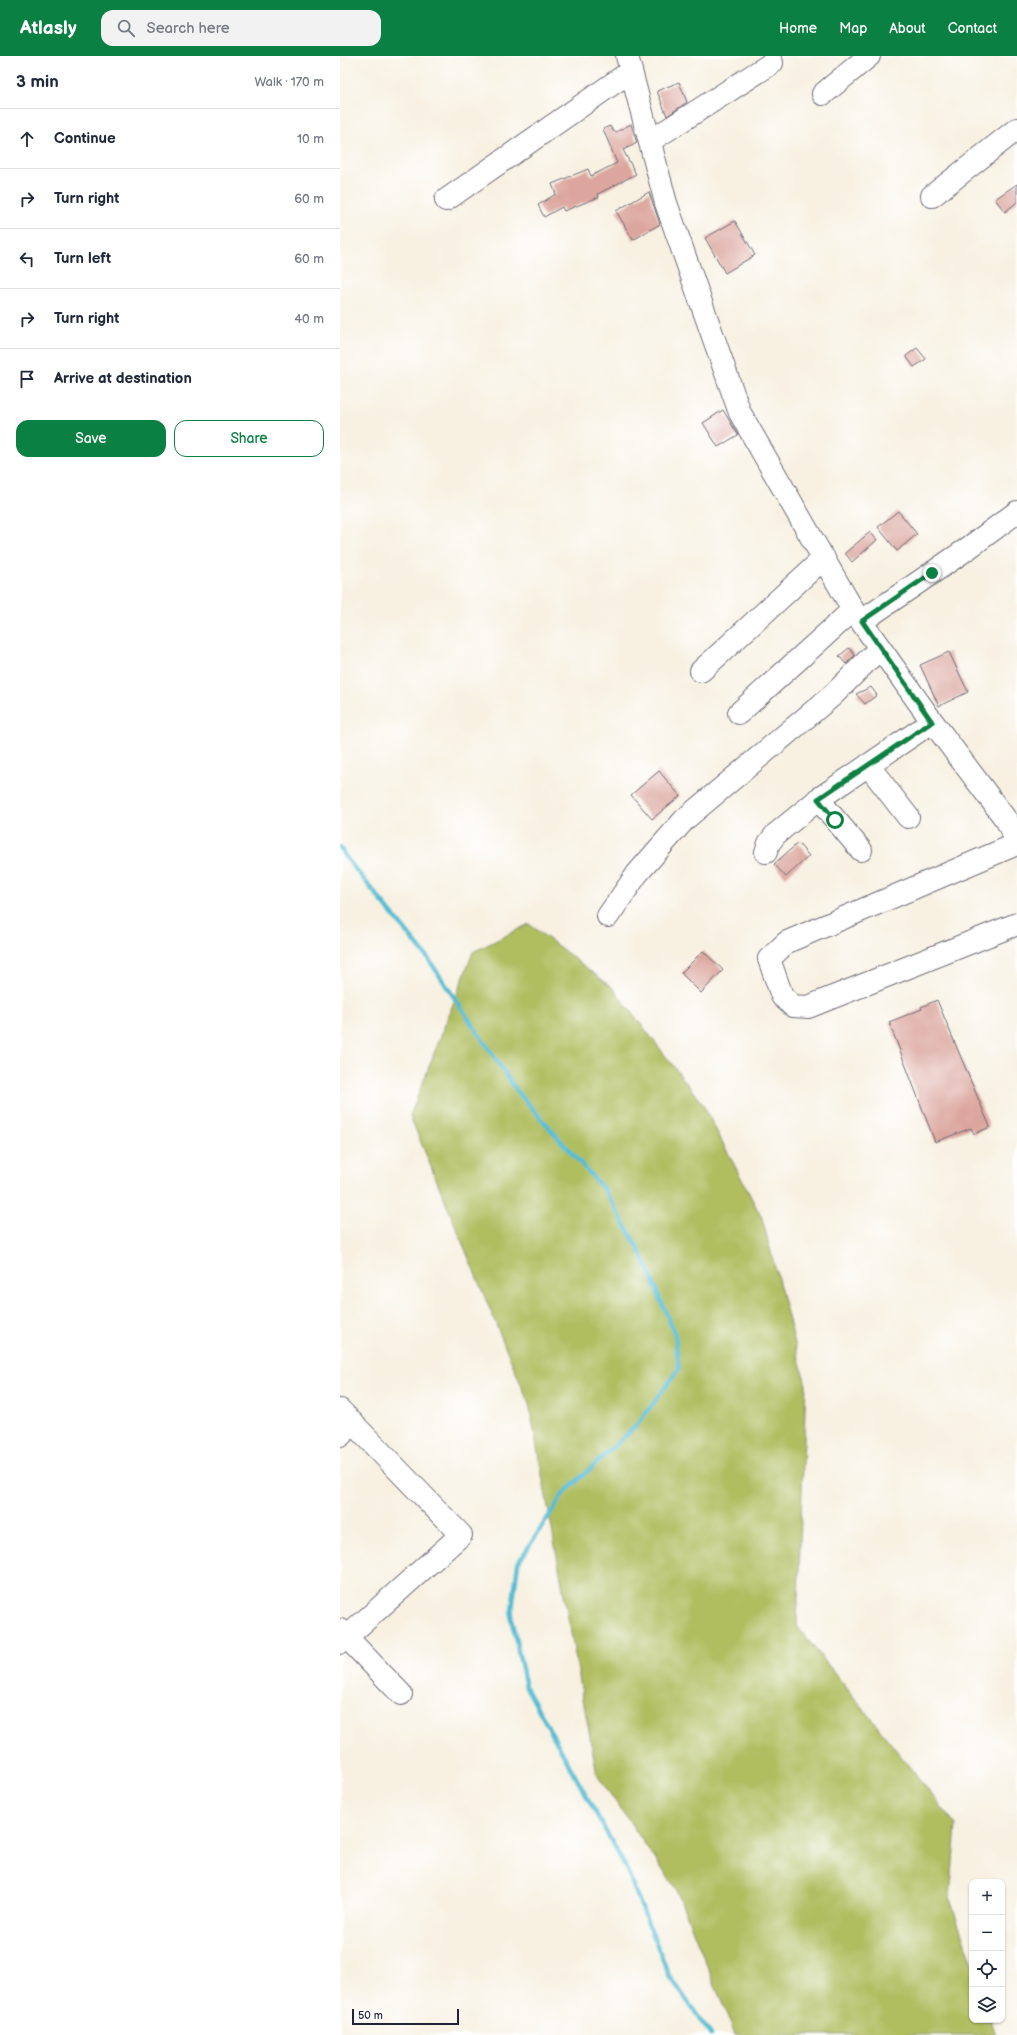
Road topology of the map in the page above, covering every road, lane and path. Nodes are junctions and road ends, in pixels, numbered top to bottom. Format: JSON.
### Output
{"nodes":[{"id":1,"x":869,"y":56,"type":"edge"},
{"id":2,"x":629,"y":63,"type":"edge"},
{"id":3,"x":772,"y":63,"type":"dead end"},
{"id":4,"x":823,"y":94,"type":"dead end"},
{"id":5,"x":1017,"y":129,"type":"edge"},
{"id":6,"x":650,"y":141,"type":"junction"},
{"id":7,"x":932,"y":196,"type":"dead end"},
{"id":8,"x":446,"y":200,"type":"dead end"},
{"id":9,"x":1017,"y":512,"type":"edge"},
{"id":10,"x":824,"y":558,"type":"junction"},
{"id":11,"x":857,"y":616,"type":"junction"},
{"id":12,"x":880,"y":648,"type":"junction"},
{"id":13,"x":701,"y":671,"type":"dead end"},
{"id":14,"x":739,"y":713,"type":"dead end"},
{"id":15,"x":932,"y":722,"type":"junction"},
{"id":16,"x":868,"y":765,"type":"junction"},
{"id":17,"x":818,"y":799,"type":"junction"},
{"id":18,"x":908,"y":817,"type":"dead end"},
{"id":19,"x":1017,"y":843,"type":"edge"},
{"id":20,"x":861,"y":850,"type":"dead end"},
{"id":21,"x":766,"y":852,"type":"dead end"},
{"id":22,"x":608,"y":916,"type":"dead end"},
{"id":23,"x":1017,"y":924,"type":"edge"},
{"id":24,"x":344,"y":1423,"type":"edge"},
{"id":25,"x":342,"y":1637,"type":"edge"},
{"id":26,"x":401,"y":1694,"type":"dead end"}],
"edges":[{"from":1,"to":4,"type":"street"},
{"from":2,"to":6,"type":"street"},
{"from":2,"to":8,"type":"street"},
{"from":3,"to":6,"type":"street"},
{"from":5,"to":7,"type":"street"},
{"from":6,"to":10,"type":"street"},
{"from":9,"to":11,"type":"street"},
{"from":10,"to":11,"type":"street"},
{"from":10,"to":13,"type":"street"},
{"from":11,"to":12,"type":"street"},
{"from":11,"to":14,"type":"street"},
{"from":12,"to":15,"type":"street"},
{"from":12,"to":22,"type":"street"},
{"from":15,"to":16,"type":"street"},
{"from":15,"to":19,"type":"street"},
{"from":16,"to":17,"type":"street"},
{"from":16,"to":18,"type":"street"},
{"from":17,"to":20,"type":"street"},
{"from":17,"to":21,"type":"street"},
{"from":19,"to":23,"type":"street"},
{"from":24,"to":25,"type":"street"},
{"from":25,"to":26,"type":"street"}]}
